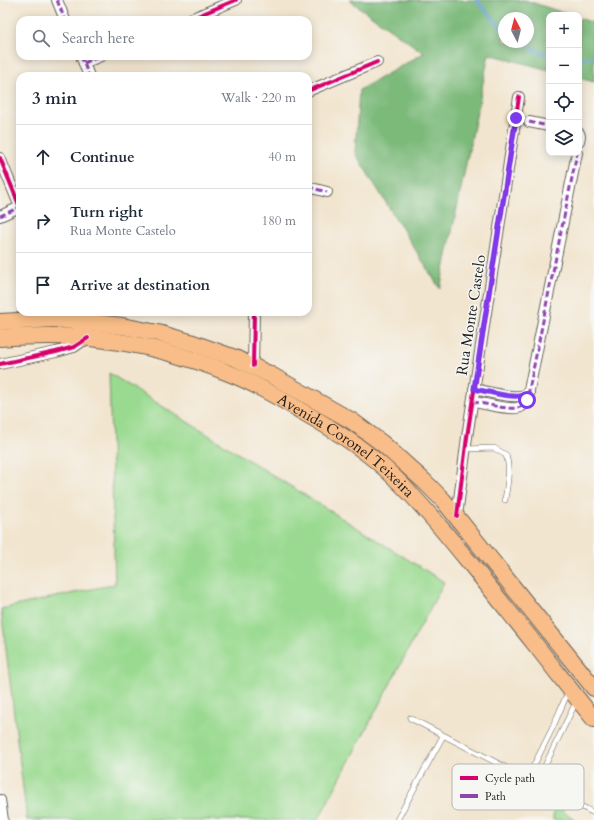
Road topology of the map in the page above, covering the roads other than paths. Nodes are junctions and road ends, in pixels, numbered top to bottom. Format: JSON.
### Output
{"nodes":[{"id":1,"x":57,"y":0,"type":"edge"},
{"id":2,"x":236,"y":0,"type":"edge"},
{"id":3,"x":63,"y":16,"type":"edge"},
{"id":4,"x":198,"y":16,"type":"edge"},
{"id":5,"x":82,"y":60,"type":"edge"},
{"id":6,"x":377,"y":62,"type":"dead end"},
{"id":7,"x":87,"y":72,"type":"edge"},
{"id":8,"x":312,"y":89,"type":"edge"},
{"id":9,"x":519,"y":97,"type":"dead end"},
{"id":10,"x":529,"y":122,"type":"dead end"},
{"id":11,"x":546,"y":125,"type":"edge"},
{"id":12,"x":576,"y":156,"type":"edge"},
{"id":13,"x":0,"y":158,"type":"edge"},
{"id":14,"x":312,"y":188,"type":"edge"},
{"id":15,"x":327,"y":192,"type":"dead end"},
{"id":16,"x":16,"y":197,"type":"edge"},
{"id":17,"x":16,"y":209,"type":"edge"},
{"id":18,"x":0,"y":216,"type":"edge"},
{"id":19,"x":254,"y":316,"type":"edge"},
{"id":20,"x":0,"y":322,"type":"edge"},
{"id":21,"x":0,"y":338,"type":"edge"},
{"id":22,"x":88,"y":338,"type":"junction"},
{"id":23,"x":0,"y":364,"type":"edge"},
{"id":24,"x":253,"y":366,"type":"junction"},
{"id":25,"x":474,"y":389,"type":"junction"},
{"id":26,"x":529,"y":394,"type":"junction"},
{"id":27,"x":472,"y":402,"type":"junction"},
{"id":28,"x":466,"y":449,"type":"junction"},
{"id":29,"x":505,"y":500,"type":"dead end"},
{"id":30,"x":457,"y":516,"type":"junction"},
{"id":31,"x":594,"y":688,"type":"edge"},
{"id":32,"x":573,"y":694,"type":"junction"},
{"id":33,"x":410,"y":718,"type":"dead end"},
{"id":34,"x":594,"y":719,"type":"edge"},
{"id":35,"x":443,"y":736,"type":"junction"},
{"id":36,"x":498,"y":764,"type":"edge"},
{"id":37,"x":534,"y":764,"type":"edge"},
{"id":38,"x":544,"y":764,"type":"edge"},
{"id":39,"x":0,"y":800,"type":"edge"},
{"id":40,"x":584,"y":808,"type":"edge"},
{"id":41,"x":594,"y":813,"type":"edge"},
{"id":42,"x":3,"y":820,"type":"edge"},
{"id":43,"x":397,"y":820,"type":"edge"}],
"edges":[{"from":1,"to":3,"type":"street"},
{"from":2,"to":4,"type":"street"},
{"from":5,"to":7,"type":"street"},
{"from":6,"to":8,"type":"street"},
{"from":9,"to":25,"type":"street","name":"Rua Monte Castelo"},
{"from":10,"to":11,"type":"street"},
{"from":12,"to":26,"type":"street"},
{"from":13,"to":16,"type":"street"},
{"from":14,"to":15,"type":"street"},
{"from":17,"to":18,"type":"street"},
{"from":19,"to":24,"type":"street"},
{"from":20,"to":24,"type":"highway","name":"Avenida Coronel Teixeira"},
{"from":21,"to":22,"type":"highway","name":"Avenida Coronel Teixeira"},
{"from":22,"to":23,"type":"street"},
{"from":22,"to":32,"type":"highway","name":"Avenida Coronel Teixeira"},
{"from":24,"to":30,"type":"highway","name":"Avenida Coronel Teixeira"},
{"from":25,"to":26,"type":"street"},
{"from":25,"to":27,"type":"street","name":"Rua Monte Castelo"},
{"from":26,"to":27,"type":"street"},
{"from":27,"to":28,"type":"street","name":"Rua Monte Castelo"},
{"from":28,"to":29,"type":"lane"},
{"from":28,"to":30,"type":"street","name":"Rua Monte Castelo"},
{"from":30,"to":31,"type":"highway","name":"Avenida Coronel Teixeira"},
{"from":32,"to":34,"type":"highway","name":"Avenida Coronel Teixeira"},
{"from":32,"to":37,"type":"lane"},
{"from":32,"to":38,"type":"lane"},
{"from":33,"to":35,"type":"lane"},
{"from":35,"to":36,"type":"lane"},
{"from":35,"to":43,"type":"lane"},
{"from":39,"to":42,"type":"street"},
{"from":40,"to":41,"type":"lane"}]}
